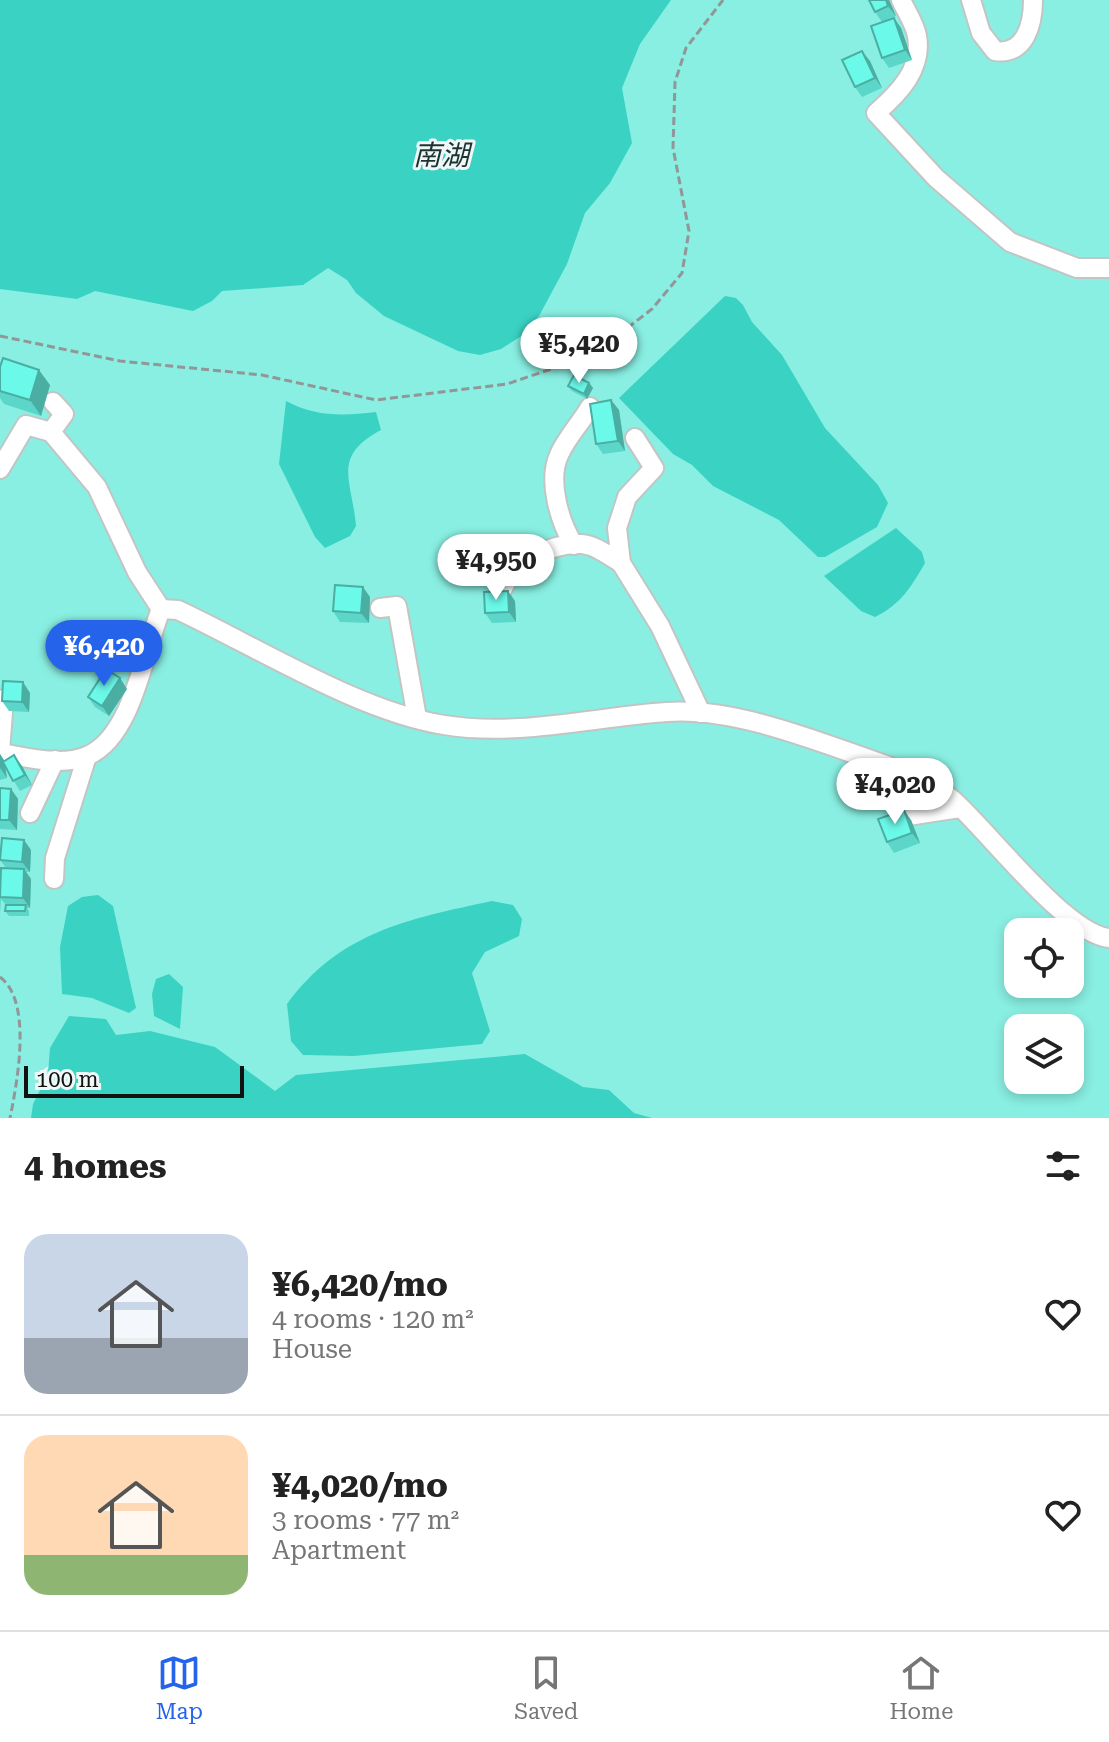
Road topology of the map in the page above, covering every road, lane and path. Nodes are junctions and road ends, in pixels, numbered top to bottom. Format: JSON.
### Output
{"nodes":[{"id":1,"x":723,"y":0,"type":"edge"},
{"id":2,"x":901,"y":0,"type":"edge"},
{"id":3,"x":971,"y":0,"type":"edge"},
{"id":4,"x":1033,"y":0,"type":"edge"},
{"id":5,"x":1109,"y":268,"type":"edge"},
{"id":6,"x":0,"y":336,"type":"edge"},
{"id":7,"x":53,"y":402,"type":"dead end"},
{"id":8,"x":590,"y":407,"type":"edge"},
{"id":9,"x":51,"y":432,"type":"junction"},
{"id":10,"x":635,"y":438,"type":"dead end"},
{"id":11,"x":0,"y":469,"type":"edge"},
{"id":12,"x":574,"y":545,"type":"junction"},
{"id":13,"x":621,"y":563,"type":"junction"},
{"id":14,"x":500,"y":596,"type":"edge"},
{"id":15,"x":380,"y":608,"type":"dead end"},
{"id":16,"x":161,"y":609,"type":"junction"},
{"id":17,"x":4,"y":699,"type":"edge"},
{"id":18,"x":701,"y":713,"type":"junction"},
{"id":19,"x":417,"y":718,"type":"junction"},
{"id":20,"x":0,"y":752,"type":"edge"},
{"id":21,"x":87,"y":756,"type":"junction"},
{"id":22,"x":55,"y":760,"type":"junction"},
{"id":23,"x":960,"y":808,"type":"junction"},
{"id":24,"x":30,"y":813,"type":"dead end"},
{"id":25,"x":901,"y":817,"type":"edge"},
{"id":26,"x":54,"y":879,"type":"dead end"},
{"id":27,"x":1109,"y":938,"type":"edge"},
{"id":28,"x":0,"y":977,"type":"edge"},
{"id":29,"x":10,"y":1118,"type":"edge"}],
"edges":[{"from":1,"to":6,"type":"path"},
{"from":2,"to":5,"type":"street"},
{"from":3,"to":4,"type":"street"},
{"from":7,"to":9,"type":"street"},
{"from":8,"to":12,"type":"street"},
{"from":9,"to":11,"type":"street"},
{"from":9,"to":16,"type":"street"},
{"from":10,"to":13,"type":"street"},
{"from":12,"to":13,"type":"street"},
{"from":12,"to":14,"type":"street"},
{"from":13,"to":18,"type":"street"},
{"from":15,"to":19,"type":"street"},
{"from":16,"to":19,"type":"street"},
{"from":16,"to":21,"type":"street"},
{"from":17,"to":20,"type":"street"},
{"from":18,"to":19,"type":"street"},
{"from":18,"to":23,"type":"street"},
{"from":20,"to":22,"type":"street"},
{"from":21,"to":22,"type":"street"},
{"from":21,"to":26,"type":"street"},
{"from":22,"to":24,"type":"street"},
{"from":23,"to":25,"type":"street"},
{"from":23,"to":27,"type":"street"},
{"from":28,"to":29,"type":"path"}]}
